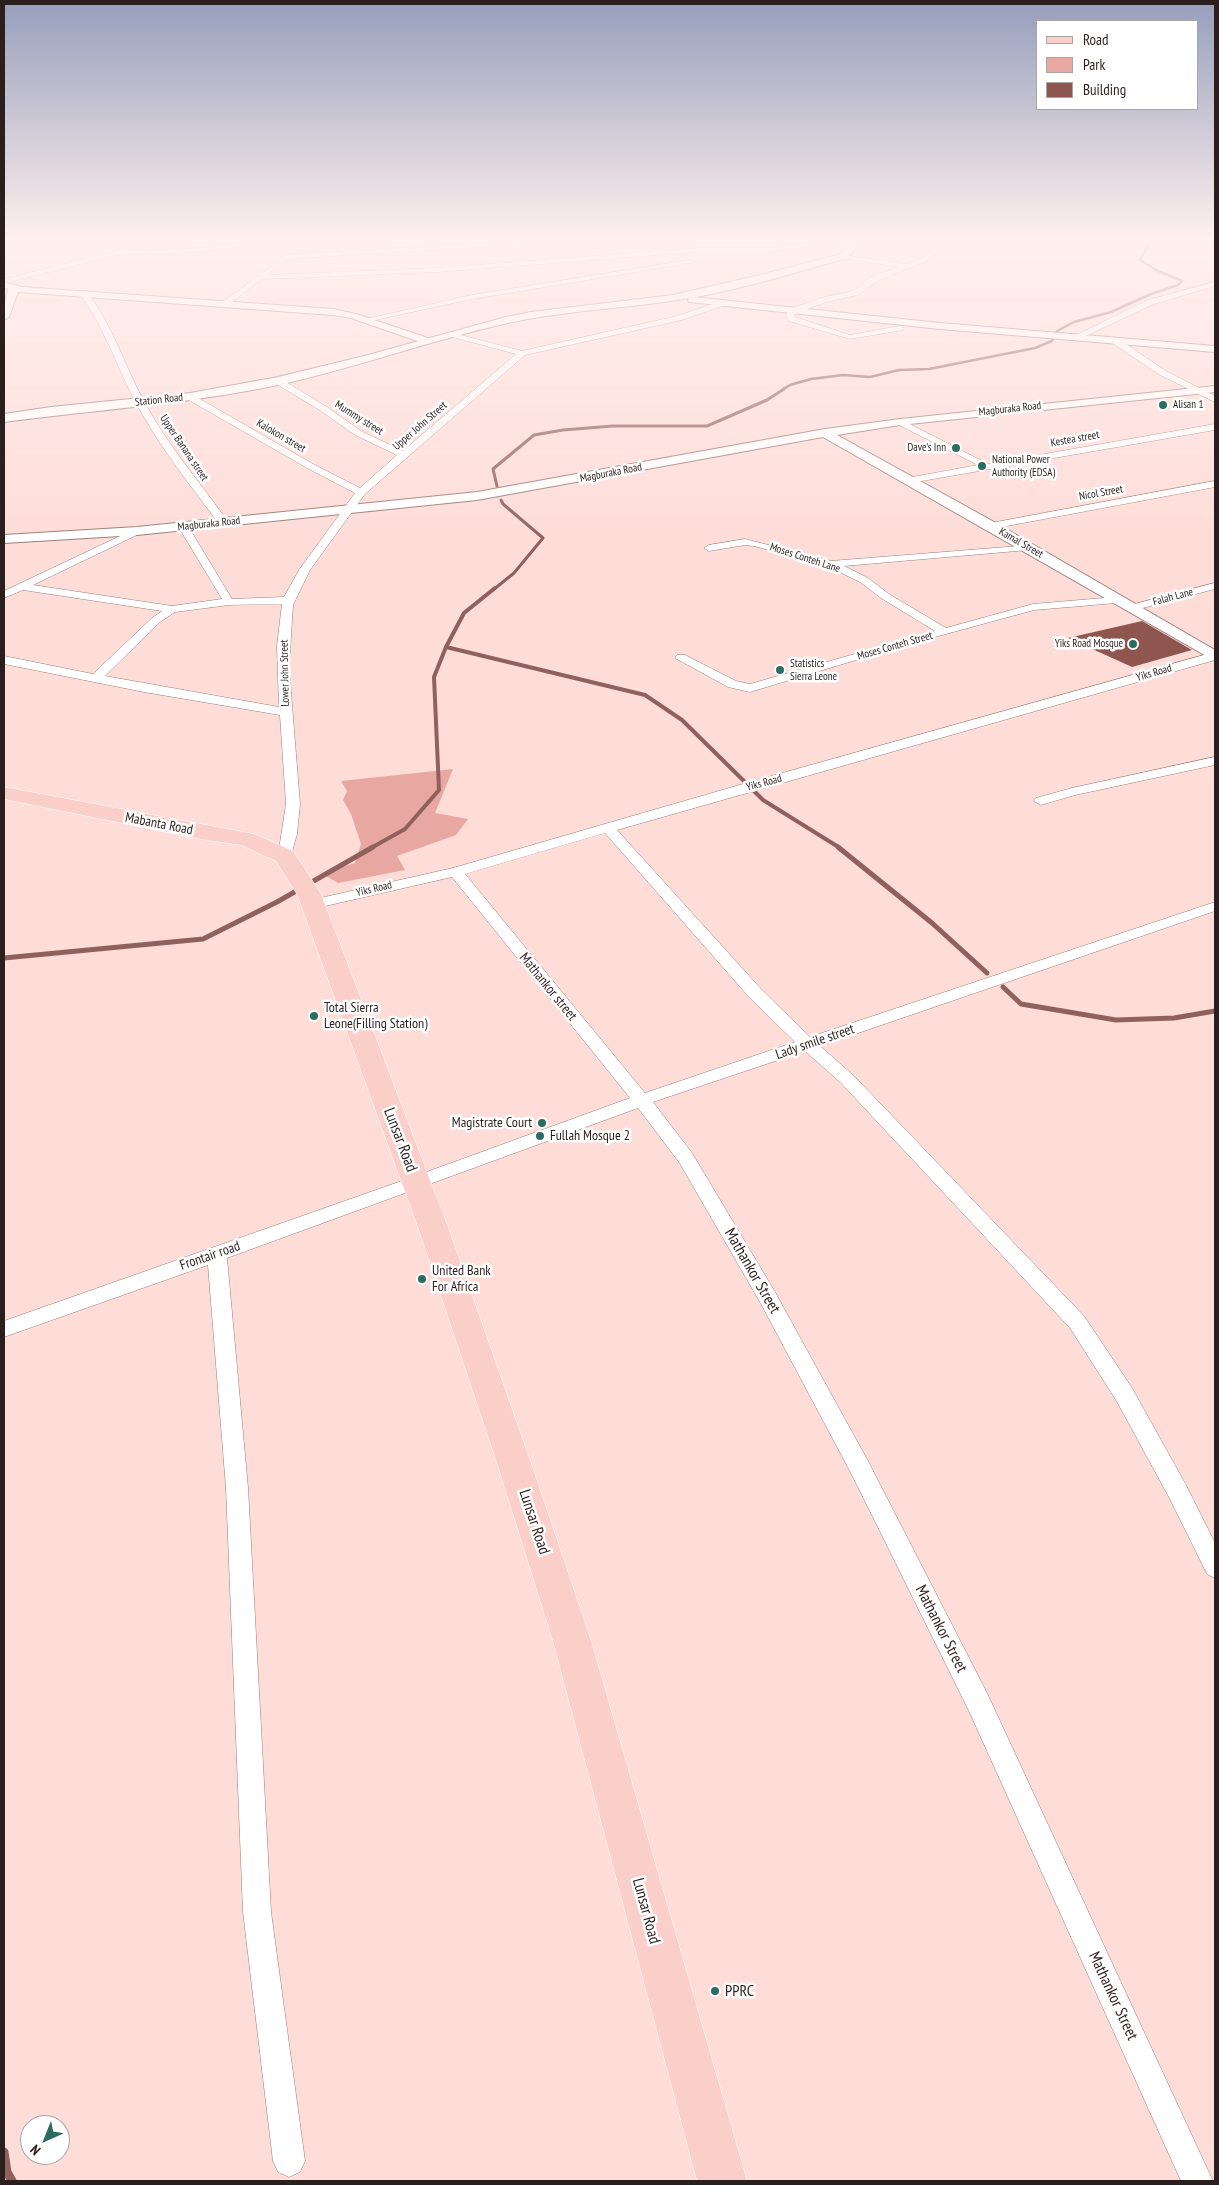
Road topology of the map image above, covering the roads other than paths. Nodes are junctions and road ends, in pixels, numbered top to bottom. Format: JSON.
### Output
{"nodes":[{"id":1,"x":109,"y":338,"type":"edge"},
{"id":2,"x":389,"y":338,"type":"edge"},
{"id":3,"x":418,"y":338,"type":"edge"},
{"id":4,"x":438,"y":338,"type":"edge"},
{"id":5,"x":466,"y":338,"type":"edge"},
{"id":6,"x":592,"y":338,"type":"edge"},
{"id":7,"x":1086,"y":338,"type":"edge"},
{"id":8,"x":1114,"y":340,"type":"junction"},
{"id":9,"x":427,"y":341,"type":"junction"},
{"id":10,"x":1215,"y":349,"type":"edge"},
{"id":11,"x":400,"y":350,"type":"junction"},
{"id":12,"x":522,"y":354,"type":"junction"},
{"id":13,"x":278,"y":381,"type":"junction"},
{"id":14,"x":1215,"y":389,"type":"edge"},
{"id":15,"x":1195,"y":391,"type":"junction"},
{"id":16,"x":190,"y":397,"type":"junction"},
{"id":17,"x":1215,"y":399,"type":"edge"},
{"id":18,"x":140,"y":402,"type":"junction"},
{"id":19,"x":4,"y":418,"type":"edge"},
{"id":20,"x":900,"y":422,"type":"junction"},
{"id":21,"x":1215,"y":427,"type":"edge"},
{"id":22,"x":825,"y":433,"type":"junction"},
{"id":23,"x":404,"y":456,"type":"junction"},
{"id":24,"x":988,"y":467,"type":"junction"},
{"id":25,"x":910,"y":480,"type":"junction"},
{"id":26,"x":1215,"y":484,"type":"edge"},
{"id":27,"x":1195,"y":489,"type":"junction"},
{"id":28,"x":361,"y":492,"type":"junction"},
{"id":29,"x":1208,"y":496,"type":"dead end"},
{"id":30,"x":351,"y":509,"type":"junction"},
{"id":31,"x":223,"y":522,"type":"junction"},
{"id":32,"x":183,"y":526,"type":"junction"},
{"id":33,"x":991,"y":526,"type":"junction"},
{"id":34,"x":137,"y":531,"type":"junction"},
{"id":35,"x":4,"y":539,"type":"edge"},
{"id":36,"x":1028,"y":547,"type":"junction"},
{"id":37,"x":709,"y":548,"type":"dead end"},
{"id":38,"x":830,"y":564,"type":"junction"},
{"id":39,"x":1215,"y":586,"type":"edge"},
{"id":40,"x":23,"y":587,"type":"junction"},
{"id":41,"x":4,"y":595,"type":"edge"},
{"id":42,"x":289,"y":600,"type":"junction"},
{"id":43,"x":1116,"y":600,"type":"junction"},
{"id":44,"x":229,"y":602,"type":"junction"},
{"id":45,"x":172,"y":608,"type":"junction"},
{"id":46,"x":1131,"y":608,"type":"junction"},
{"id":47,"x":945,"y":632,"type":"junction"},
{"id":48,"x":1215,"y":656,"type":"edge"},
{"id":49,"x":681,"y":658,"type":"dead end"},
{"id":50,"x":4,"y":660,"type":"edge"},
{"id":51,"x":96,"y":678,"type":"junction"},
{"id":52,"x":285,"y":712,"type":"junction"},
{"id":53,"x":1215,"y":760,"type":"edge"},
{"id":54,"x":4,"y":793,"type":"edge"},
{"id":55,"x":1041,"y":801,"type":"dead end"},
{"id":56,"x":609,"y":829,"type":"junction"},
{"id":57,"x":285,"y":856,"type":"junction"},
{"id":58,"x":456,"y":872,"type":"junction"},
{"id":59,"x":307,"y":892,"type":"junction"},
{"id":60,"x":1215,"y":906,"type":"edge"},
{"id":61,"x":809,"y":1044,"type":"junction"},
{"id":62,"x":642,"y":1100,"type":"junction"},
{"id":63,"x":417,"y":1183,"type":"junction"},
{"id":64,"x":216,"y":1254,"type":"junction"},
{"id":65,"x":4,"y":1328,"type":"edge"},
{"id":66,"x":1215,"y":1567,"type":"edge"},
{"id":67,"x":290,"y":2161,"type":"dead end"},
{"id":68,"x":722,"y":2181,"type":"edge"},
{"id":69,"x":1197,"y":2181,"type":"edge"}],
"edges":[{"from":1,"to":18,"type":"street","name":"Upper Banana street"},
{"from":2,"to":11,"type":"street"},
{"from":3,"to":9,"type":"street"},
{"from":4,"to":9,"type":"main road","name":"Station Road"},
{"from":5,"to":12,"type":"street"},
{"from":6,"to":12,"type":"street"},
{"from":7,"to":8,"type":"main road"},
{"from":8,"to":10,"type":"main road"},
{"from":8,"to":15,"type":"street"},
{"from":9,"to":11,"type":"main road","name":"Station Road"},
{"from":11,"to":13,"type":"main road","name":"Station Road"},
{"from":12,"to":23,"type":"street","name":"Upper John Street"},
{"from":13,"to":16,"type":"main road","name":"Station Road"},
{"from":13,"to":23,"type":"street","name":"Mummy street"},
{"from":14,"to":15,"type":"street","name":"Magburaka Road"},
{"from":15,"to":17,"type":"street"},
{"from":15,"to":20,"type":"street","name":"Magburaka Road"},
{"from":16,"to":18,"type":"main road","name":"Station Road"},
{"from":16,"to":28,"type":"street","name":"Kalokon street"},
{"from":18,"to":19,"type":"main road","name":"Station Road"},
{"from":18,"to":31,"type":"street","name":"Upper Banana street"},
{"from":20,"to":22,"type":"street","name":"Magburaka Road"},
{"from":20,"to":24,"type":"street"},
{"from":21,"to":24,"type":"street","name":"Kestea street"},
{"from":22,"to":25,"type":"street","name":"Kamal Street"},
{"from":22,"to":30,"type":"street","name":"Magburaka Road"},
{"from":23,"to":28,"type":"street","name":"Upper John Street"},
{"from":24,"to":25,"type":"street","name":"Kestea street"},
{"from":25,"to":33,"type":"street","name":"Kamal Street"},
{"from":26,"to":27,"type":"street","name":"Nicol Street"},
{"from":27,"to":29,"type":"street"},
{"from":27,"to":33,"type":"street","name":"Nicol Street"},
{"from":28,"to":30,"type":"street","name":"Upper John Street"},
{"from":30,"to":31,"type":"street","name":"Magburaka Road"},
{"from":30,"to":42,"type":"street","name":"Lower John Street"},
{"from":31,"to":32,"type":"street","name":"Magburaka Road"},
{"from":32,"to":34,"type":"street","name":"Magburaka Road"},
{"from":32,"to":44,"type":"street"},
{"from":33,"to":36,"type":"street","name":"Kamal Street"},
{"from":34,"to":35,"type":"street","name":"Magburaka Road"},
{"from":34,"to":40,"type":"street"},
{"from":36,"to":38,"type":"street"},
{"from":36,"to":43,"type":"street","name":"Kamal Street"},
{"from":37,"to":38,"type":"street","name":"Moses Conteh Lane"},
{"from":38,"to":47,"type":"street","name":"Moses Conteh Lane"},
{"from":39,"to":46,"type":"street","name":"Falah Lane"},
{"from":40,"to":41,"type":"street"},
{"from":40,"to":45,"type":"street"},
{"from":42,"to":44,"type":"street"},
{"from":42,"to":52,"type":"street","name":"Lower John Street"},
{"from":43,"to":46,"type":"street","name":"Kamal Street"},
{"from":43,"to":47,"type":"street","name":"Moses Conteh Street"},
{"from":44,"to":45,"type":"street"},
{"from":45,"to":51,"type":"street"},
{"from":46,"to":48,"type":"street","name":"Kamal Street"},
{"from":47,"to":49,"type":"street","name":"Moses Conteh Street"},
{"from":48,"to":56,"type":"street","name":"Yiks Road"},
{"from":50,"to":51,"type":"street"},
{"from":51,"to":52,"type":"street"},
{"from":52,"to":57,"type":"street","name":"Lower John Street"},
{"from":53,"to":55,"type":"street"},
{"from":54,"to":57,"type":"main road","name":"Mabanta Road"},
{"from":56,"to":58,"type":"street","name":"Yiks Road"},
{"from":56,"to":61,"type":"street"},
{"from":57,"to":59,"type":"main road"},
{"from":58,"to":59,"type":"street","name":"Yiks Road"},
{"from":58,"to":62,"type":"street","name":"Mathankor street"},
{"from":59,"to":63,"type":"main road","name":"Lunsar Road"},
{"from":60,"to":61,"type":"street","name":"Lady smile street"},
{"from":61,"to":62,"type":"street","name":"Lady smile street"},
{"from":61,"to":66,"type":"street"},
{"from":62,"to":63,"type":"street","name":"Lady smile street"},
{"from":62,"to":69,"type":"street","name":"Mathankor Street"},
{"from":63,"to":64,"type":"street","name":"Frontair road"},
{"from":63,"to":68,"type":"main road","name":"Lunsar Road"},
{"from":64,"to":65,"type":"street","name":"Frontair road"},
{"from":64,"to":67,"type":"street"}]}
